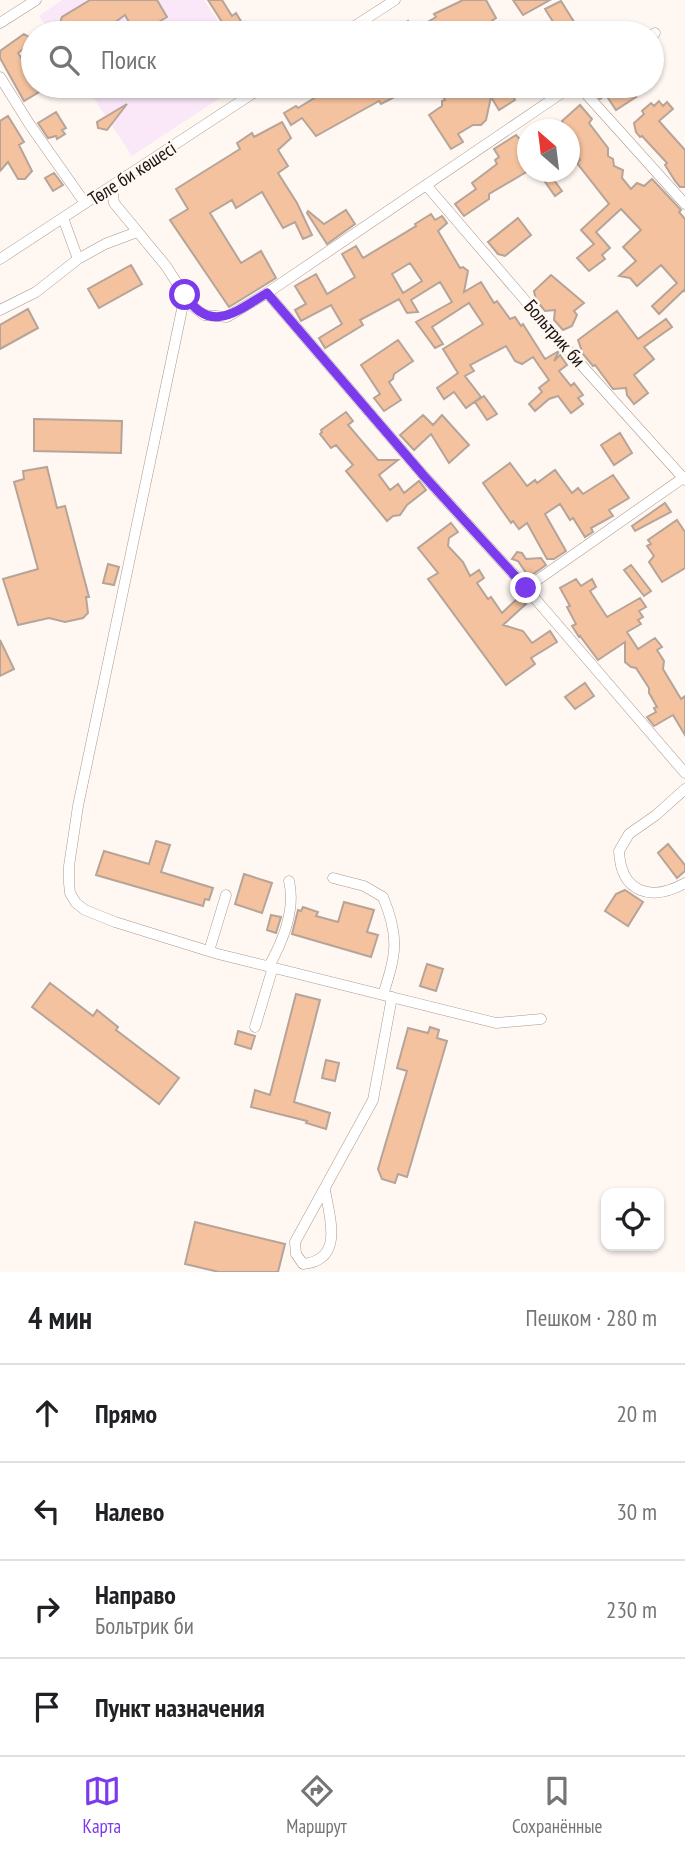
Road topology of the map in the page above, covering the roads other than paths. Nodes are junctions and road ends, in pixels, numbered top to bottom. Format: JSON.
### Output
{"nodes":[{"id":1,"x":36,"y":0,"type":"edge"},
{"id":2,"x":395,"y":0,"type":"edge"},
{"id":3,"x":363,"y":21,"type":"edge"},
{"id":4,"x":0,"y":23,"type":"edge"},
{"id":5,"x":0,"y":77,"type":"edge"},
{"id":6,"x":246,"y":98,"type":"edge"},
{"id":7,"x":554,"y":98,"type":"edge"},
{"id":8,"x":590,"y":98,"type":"edge"},
{"id":9,"x":426,"y":185,"type":"junction"},
{"id":10,"x":112,"y":186,"type":"junction"},
{"id":11,"x":85,"y":203,"type":"junction"},
{"id":12,"x":685,"y":204,"type":"edge"},
{"id":13,"x":63,"y":218,"type":"junction"},
{"id":14,"x":137,"y":232,"type":"junction"},
{"id":15,"x":0,"y":259,"type":"edge"},
{"id":16,"x":78,"y":259,"type":"junction"},
{"id":17,"x":267,"y":293,"type":"junction"},
{"id":18,"x":185,"y":295,"type":"junction"},
{"id":19,"x":0,"y":310,"type":"edge"},
{"id":20,"x":684,"y":479,"type":"edge"},
{"id":21,"x":526,"y":588,"type":"junction"},
{"id":22,"x":685,"y":773,"type":"edge"},
{"id":23,"x":685,"y":789,"type":"edge"},
{"id":24,"x":333,"y":878,"type":"dead end"},
{"id":25,"x":289,"y":881,"type":"dead end"},
{"id":26,"x":685,"y":883,"type":"edge"},
{"id":27,"x":226,"y":895,"type":"dead end"},
{"id":28,"x":209,"y":951,"type":"junction"},
{"id":29,"x":271,"y":967,"type":"junction"},
{"id":30,"x":388,"y":996,"type":"junction"},
{"id":31,"x":541,"y":1019,"type":"dead end"},
{"id":32,"x":255,"y":1027,"type":"dead end"},
{"id":33,"x":325,"y":1190,"type":"junction"}],
"edges":[{"from":1,"to":4,"type":"street"},
{"from":2,"to":3,"type":"street"},
{"from":5,"to":11,"type":"street"},
{"from":6,"to":10,"type":"street","name":"Төле би көшесі"},
{"from":7,"to":9,"type":"street"},
{"from":8,"to":12,"type":"street"},
{"from":9,"to":17,"type":"street"},
{"from":9,"to":20,"type":"street","name":"Больтрик би"},
{"from":10,"to":11,"type":"street","name":"Төле би көшесі"},
{"from":10,"to":14,"type":"street"},
{"from":11,"to":13,"type":"street","name":"Төле би көшесі"},
{"from":13,"to":15,"type":"street","name":"Төле би көшесі"},
{"from":13,"to":16,"type":"street"},
{"from":14,"to":16,"type":"street"},
{"from":14,"to":18,"type":"street"},
{"from":16,"to":19,"type":"street"},
{"from":17,"to":18,"type":"street"},
{"from":17,"to":21,"type":"street"},
{"from":18,"to":28,"type":"street"},
{"from":20,"to":21,"type":"street"},
{"from":21,"to":22,"type":"street"},
{"from":23,"to":26,"type":"street"},
{"from":24,"to":30,"type":"street"},
{"from":25,"to":29,"type":"street"},
{"from":27,"to":28,"type":"street"},
{"from":28,"to":29,"type":"street"},
{"from":29,"to":30,"type":"street"},
{"from":29,"to":32,"type":"street"},
{"from":30,"to":31,"type":"street"},
{"from":30,"to":33,"type":"street"},
{"from":33,"to":33,"type":"street"}]}
